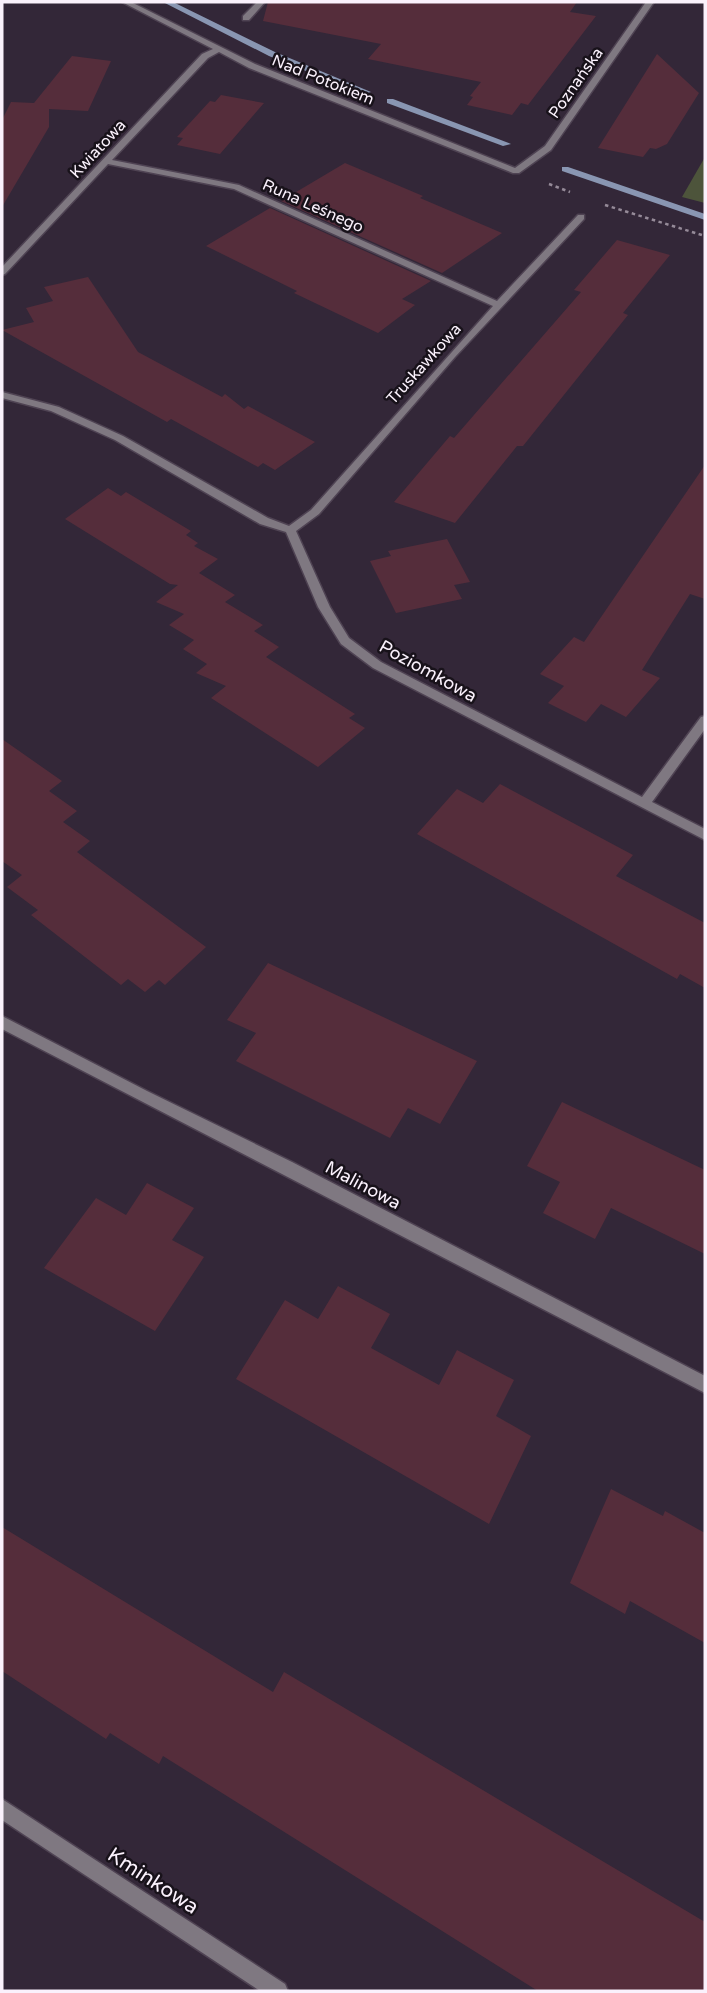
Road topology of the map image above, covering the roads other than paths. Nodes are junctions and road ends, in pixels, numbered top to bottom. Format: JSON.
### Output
{"nodes":[{"id":1,"x":126,"y":2,"type":"edge"},
{"id":2,"x":261,"y":2,"type":"edge"},
{"id":3,"x":650,"y":2,"type":"edge"},
{"id":4,"x":246,"y":18,"type":"dead end"},
{"id":5,"x":217,"y":50,"type":"junction"},
{"id":6,"x":106,"y":161,"type":"junction"},
{"id":7,"x":516,"y":171,"type":"joint"},
{"id":8,"x":581,"y":217,"type":"dead end"},
{"id":9,"x":2,"y":272,"type":"edge"},
{"id":10,"x":499,"y":305,"type":"junction"},
{"id":11,"x":2,"y":395,"type":"edge"},
{"id":12,"x":290,"y":530,"type":"junction"},
{"id":13,"x":705,"y":720,"type":"edge"},
{"id":14,"x":644,"y":804,"type":"junction"},
{"id":15,"x":705,"y":835,"type":"edge"},
{"id":16,"x":2,"y":1022,"type":"edge"},
{"id":17,"x":705,"y":1385,"type":"edge"},
{"id":18,"x":2,"y":1809,"type":"edge"},
{"id":19,"x":278,"y":1991,"type":"edge"}],
"edges":[{"from":1,"to":5,"type":"street","name":"Nad Potokiem"},
{"from":2,"to":4,"type":"street"},
{"from":3,"to":7,"type":"street","name":"Poznańska"},
{"from":5,"to":6,"type":"street","name":"Kwiatowa"},
{"from":5,"to":7,"type":"street","name":"Nad Potokiem"},
{"from":6,"to":9,"type":"street","name":"Kwiatowa"},
{"from":6,"to":10,"type":"street","name":"Runa Leśnego"},
{"from":8,"to":10,"type":"street","name":"Truskawkowa"},
{"from":10,"to":12,"type":"street","name":"Truskawkowa"},
{"from":11,"to":12,"type":"street"},
{"from":12,"to":14,"type":"street","name":"Poziomkowa"},
{"from":13,"to":14,"type":"street"},
{"from":14,"to":15,"type":"street","name":"Poziomkowa"},
{"from":16,"to":17,"type":"street","name":"Malinowa"},
{"from":18,"to":19,"type":"street","name":"Kminkowa"}]}
